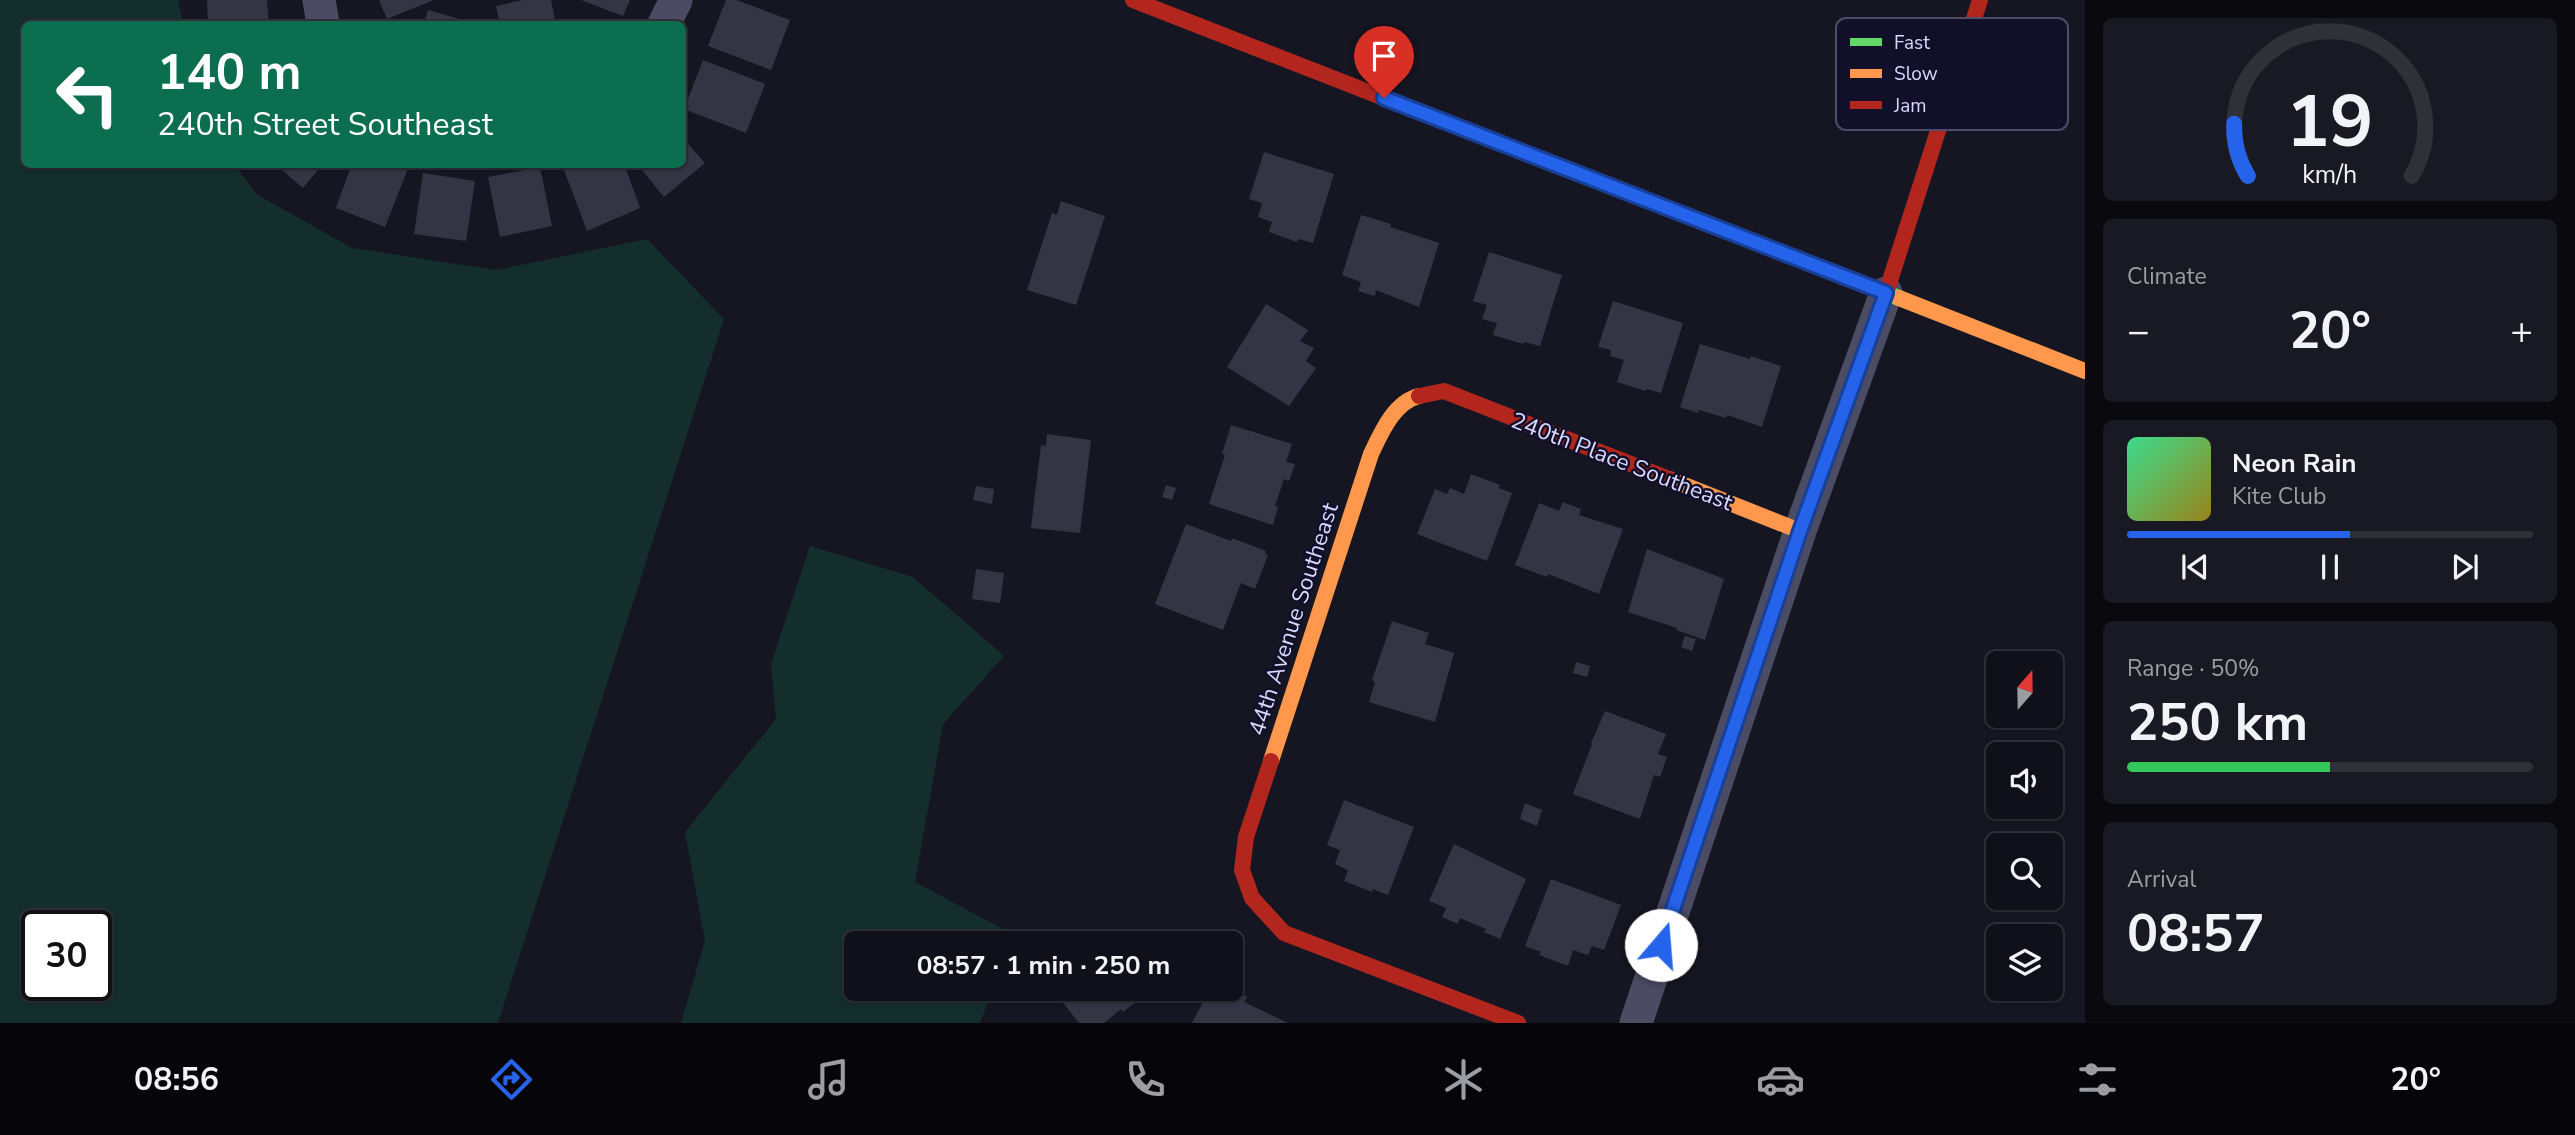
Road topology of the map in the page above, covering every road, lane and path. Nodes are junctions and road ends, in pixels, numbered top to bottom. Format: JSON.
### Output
{"nodes":[{"id":1,"x":319,"y":0,"type":"edge"},
{"id":2,"x":676,"y":0,"type":"edge"},
{"id":3,"x":1133,"y":0,"type":"edge"},
{"id":4,"x":1980,"y":0,"type":"edge"},
{"id":5,"x":1974,"y":18,"type":"edge"},
{"id":6,"x":322,"y":21,"type":"edge"},
{"id":7,"x":666,"y":21,"type":"edge"},
{"id":8,"x":1938,"y":130,"type":"edge"},
{"id":9,"x":1886,"y":293,"type":"junction"},
{"id":10,"x":2085,"y":370,"type":"edge"},
{"id":11,"x":1444,"y":391,"type":"joint"},
{"id":12,"x":1800,"y":531,"type":"junction"},
{"id":13,"x":1518,"y":1023,"type":"edge"},
{"id":14,"x":1636,"y":1023,"type":"edge"}],
"edges":[{"from":1,"to":6,"type":"street"},
{"from":2,"to":7,"type":"street"},
{"from":3,"to":9,"type":"street"},
{"from":4,"to":5,"type":"street"},
{"from":8,"to":9,"type":"street"},
{"from":9,"to":10,"type":"street"},
{"from":9,"to":12,"type":"street"},
{"from":11,"to":12,"type":"street","name":"240th Place Southeast"},
{"from":11,"to":13,"type":"street","name":"44th Avenue Southeast"},
{"from":12,"to":14,"type":"street"}]}
